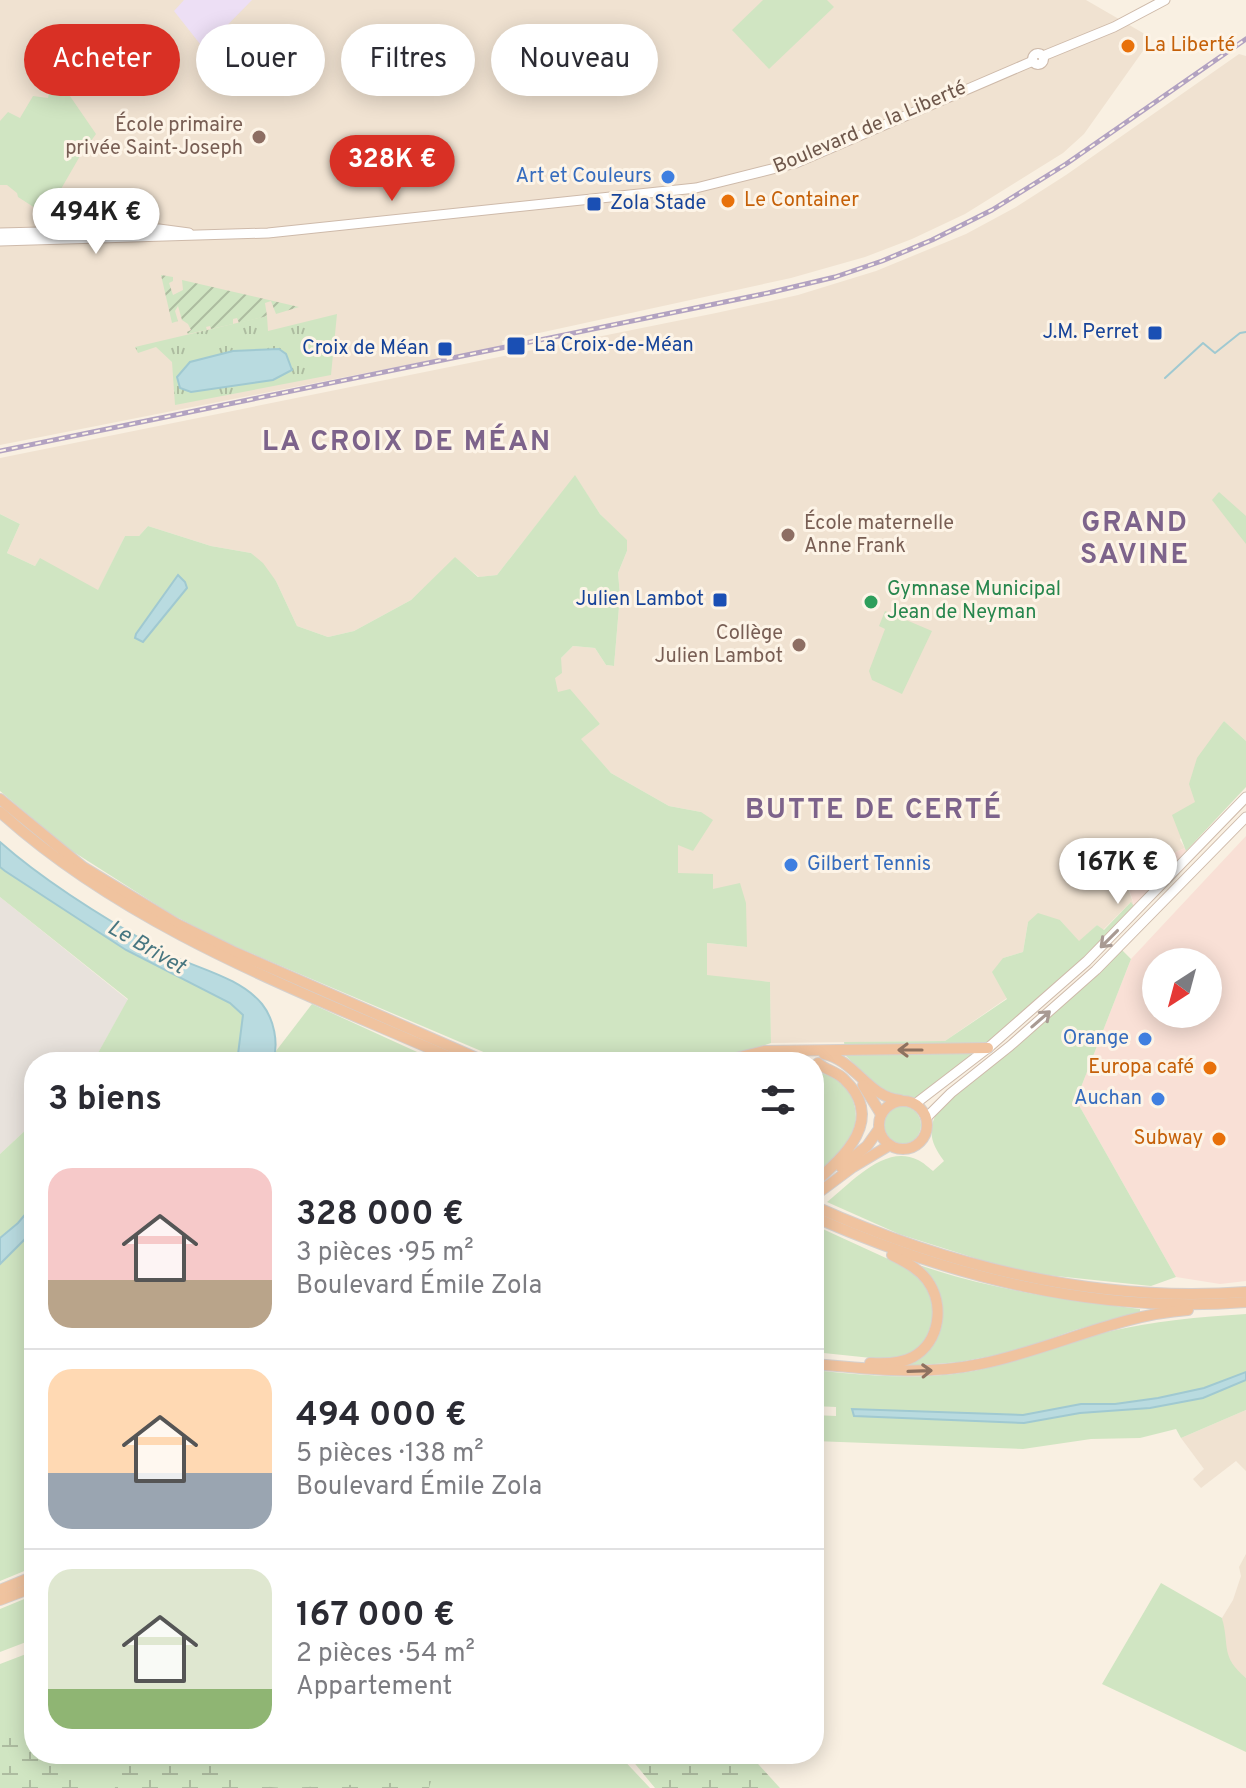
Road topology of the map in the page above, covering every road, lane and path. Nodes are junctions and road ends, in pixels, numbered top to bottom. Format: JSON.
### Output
{"nodes":[{"id":1,"x":1165,"y":0,"type":"edge"},
{"id":2,"x":0,"y":233,"type":"edge"},
{"id":3,"x":192,"y":234,"type":"junction"},
{"id":4,"x":0,"y":241,"type":"edge"},
{"id":5,"x":1246,"y":797,"type":"edge"},
{"id":6,"x":0,"y":799,"type":"edge"},
{"id":7,"x":0,"y":812,"type":"edge"},
{"id":8,"x":1246,"y":817,"type":"edge"},
{"id":9,"x":988,"y":1048,"type":"junction"},
{"id":10,"x":802,"y":1050,"type":"junction"},
{"id":11,"x":439,"y":1052,"type":"edge"},
{"id":12,"x":463,"y":1052,"type":"edge"},
{"id":13,"x":760,"y":1052,"type":"edge"},
{"id":14,"x":813,"y":1052,"type":"edge"},
{"id":15,"x":824,"y":1054,"type":"edge"},
{"id":16,"x":824,"y":1063,"type":"edge"},
{"id":17,"x":824,"y":1067,"type":"edge"},
{"id":18,"x":902,"y":1101,"type":"junction"},
{"id":19,"x":915,"y":1104,"type":"junction"},
{"id":20,"x":881,"y":1114,"type":"junction"},
{"id":21,"x":926,"y":1118,"type":"junction"},
{"id":22,"x":879,"y":1129,"type":"junction"},
{"id":23,"x":890,"y":1145,"type":"junction"},
{"id":24,"x":861,"y":1163,"type":"junction"},
{"id":25,"x":824,"y":1175,"type":"edge"},
{"id":26,"x":824,"y":1177,"type":"edge"},
{"id":27,"x":824,"y":1189,"type":"edge"},
{"id":28,"x":824,"y":1202,"type":"edge"},
{"id":29,"x":824,"y":1214,"type":"edge"},
{"id":30,"x":824,"y":1215,"type":"edge"},
{"id":31,"x":874,"y":1243,"type":"junction"},
{"id":32,"x":1246,"y":1292,"type":"edge"},
{"id":33,"x":1246,"y":1302,"type":"edge"},
{"id":34,"x":824,"y":1359,"type":"edge"},
{"id":35,"x":824,"y":1365,"type":"edge"},
{"id":36,"x":24,"y":1580,"type":"edge"},
{"id":37,"x":0,"y":1590,"type":"edge"},
{"id":38,"x":24,"y":1591,"type":"edge"},
{"id":39,"x":0,"y":1600,"type":"edge"}],
"edges":[{"from":1,"to":3,"type":"main road","name":"Boulevard de la Liberté"},
{"from":2,"to":3,"type":"main road"},
{"from":3,"to":4,"type":"main road"},
{"from":5,"to":9,"type":"main road","one_way":true},
{"from":6,"to":12,"type":"highway"},
{"from":7,"to":11,"type":"highway"},
{"from":21,"to":8,"type":"main road","one_way":true},
{"from":9,"to":10,"type":"highway","one_way":true},
{"from":9,"to":19,"type":"main road"},
{"from":10,"to":13,"type":"highway"},
{"from":10,"to":14,"type":"highway"},
{"from":15,"to":18,"type":"highway"},
{"from":16,"to":20,"type":"highway"},
{"from":17,"to":25,"type":"highway"},
{"from":18,"to":19,"type":"highway"},
{"from":18,"to":20,"type":"highway"},
{"from":19,"to":21,"type":"highway"},
{"from":20,"to":22,"type":"highway"},
{"from":21,"to":23,"type":"highway"},
{"from":22,"to":23,"type":"highway"},
{"from":22,"to":26,"type":"highway"},
{"from":23,"to":24,"type":"highway"},
{"from":24,"to":27,"type":"highway"},
{"from":24,"to":28,"type":"highway"},
{"from":29,"to":32,"type":"highway"},
{"from":30,"to":31,"type":"highway"},
{"from":31,"to":33,"type":"highway"},
{"from":31,"to":34,"type":"highway"},
{"from":35,"to":33,"type":"highway","one_way":true},
{"from":36,"to":37,"type":"highway"},
{"from":38,"to":39,"type":"highway"}]}
